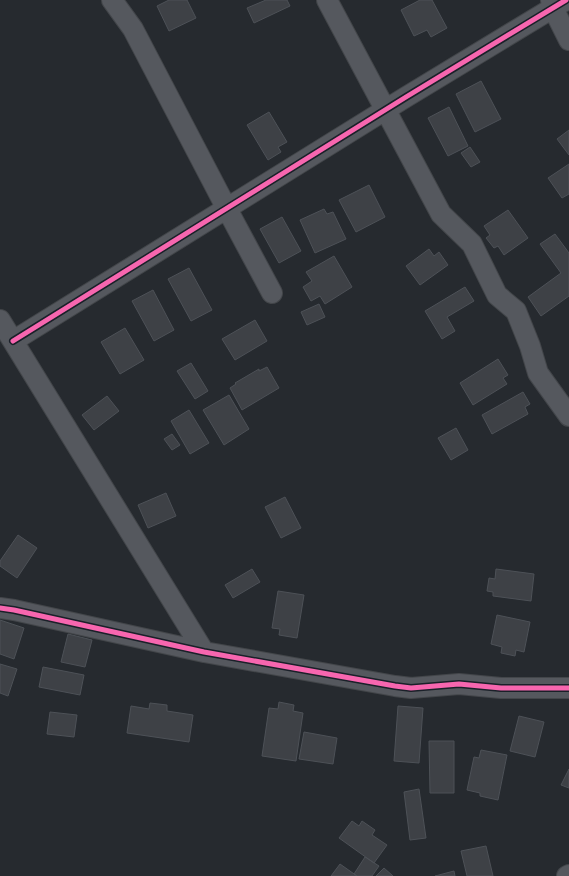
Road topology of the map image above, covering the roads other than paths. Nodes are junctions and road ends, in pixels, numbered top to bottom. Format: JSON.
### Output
{"nodes":[{"id":1,"x":112,"y":0,"type":"edge"},
{"id":2,"x":327,"y":0,"type":"edge"},
{"id":3,"x":556,"y":3,"type":"edge"},
{"id":4,"x":569,"y":40,"type":"edge"},
{"id":5,"x":386,"y":110,"type":"junction"},
{"id":6,"x":227,"y":209,"type":"junction"},
{"id":7,"x":272,"y":293,"type":"dead end"},
{"id":8,"x":0,"y":320,"type":"edge"},
{"id":9,"x":13,"y":341,"type":"junction"},
{"id":10,"x":569,"y":416,"type":"edge"},
{"id":11,"x":0,"y":608,"type":"edge"},
{"id":12,"x":204,"y":652,"type":"junction"},
{"id":13,"x":569,"y":688,"type":"edge"}],
"edges":[{"from":1,"to":6,"type":"street"},
{"from":2,"to":5,"type":"street"},
{"from":3,"to":4,"type":"street"},
{"from":3,"to":5,"type":"street"},
{"from":5,"to":6,"type":"street"},
{"from":5,"to":10,"type":"street"},
{"from":6,"to":7,"type":"street"},
{"from":6,"to":9,"type":"street"},
{"from":8,"to":9,"type":"street"},
{"from":9,"to":12,"type":"street"},
{"from":11,"to":12,"type":"street"},
{"from":12,"to":13,"type":"street"}]}
